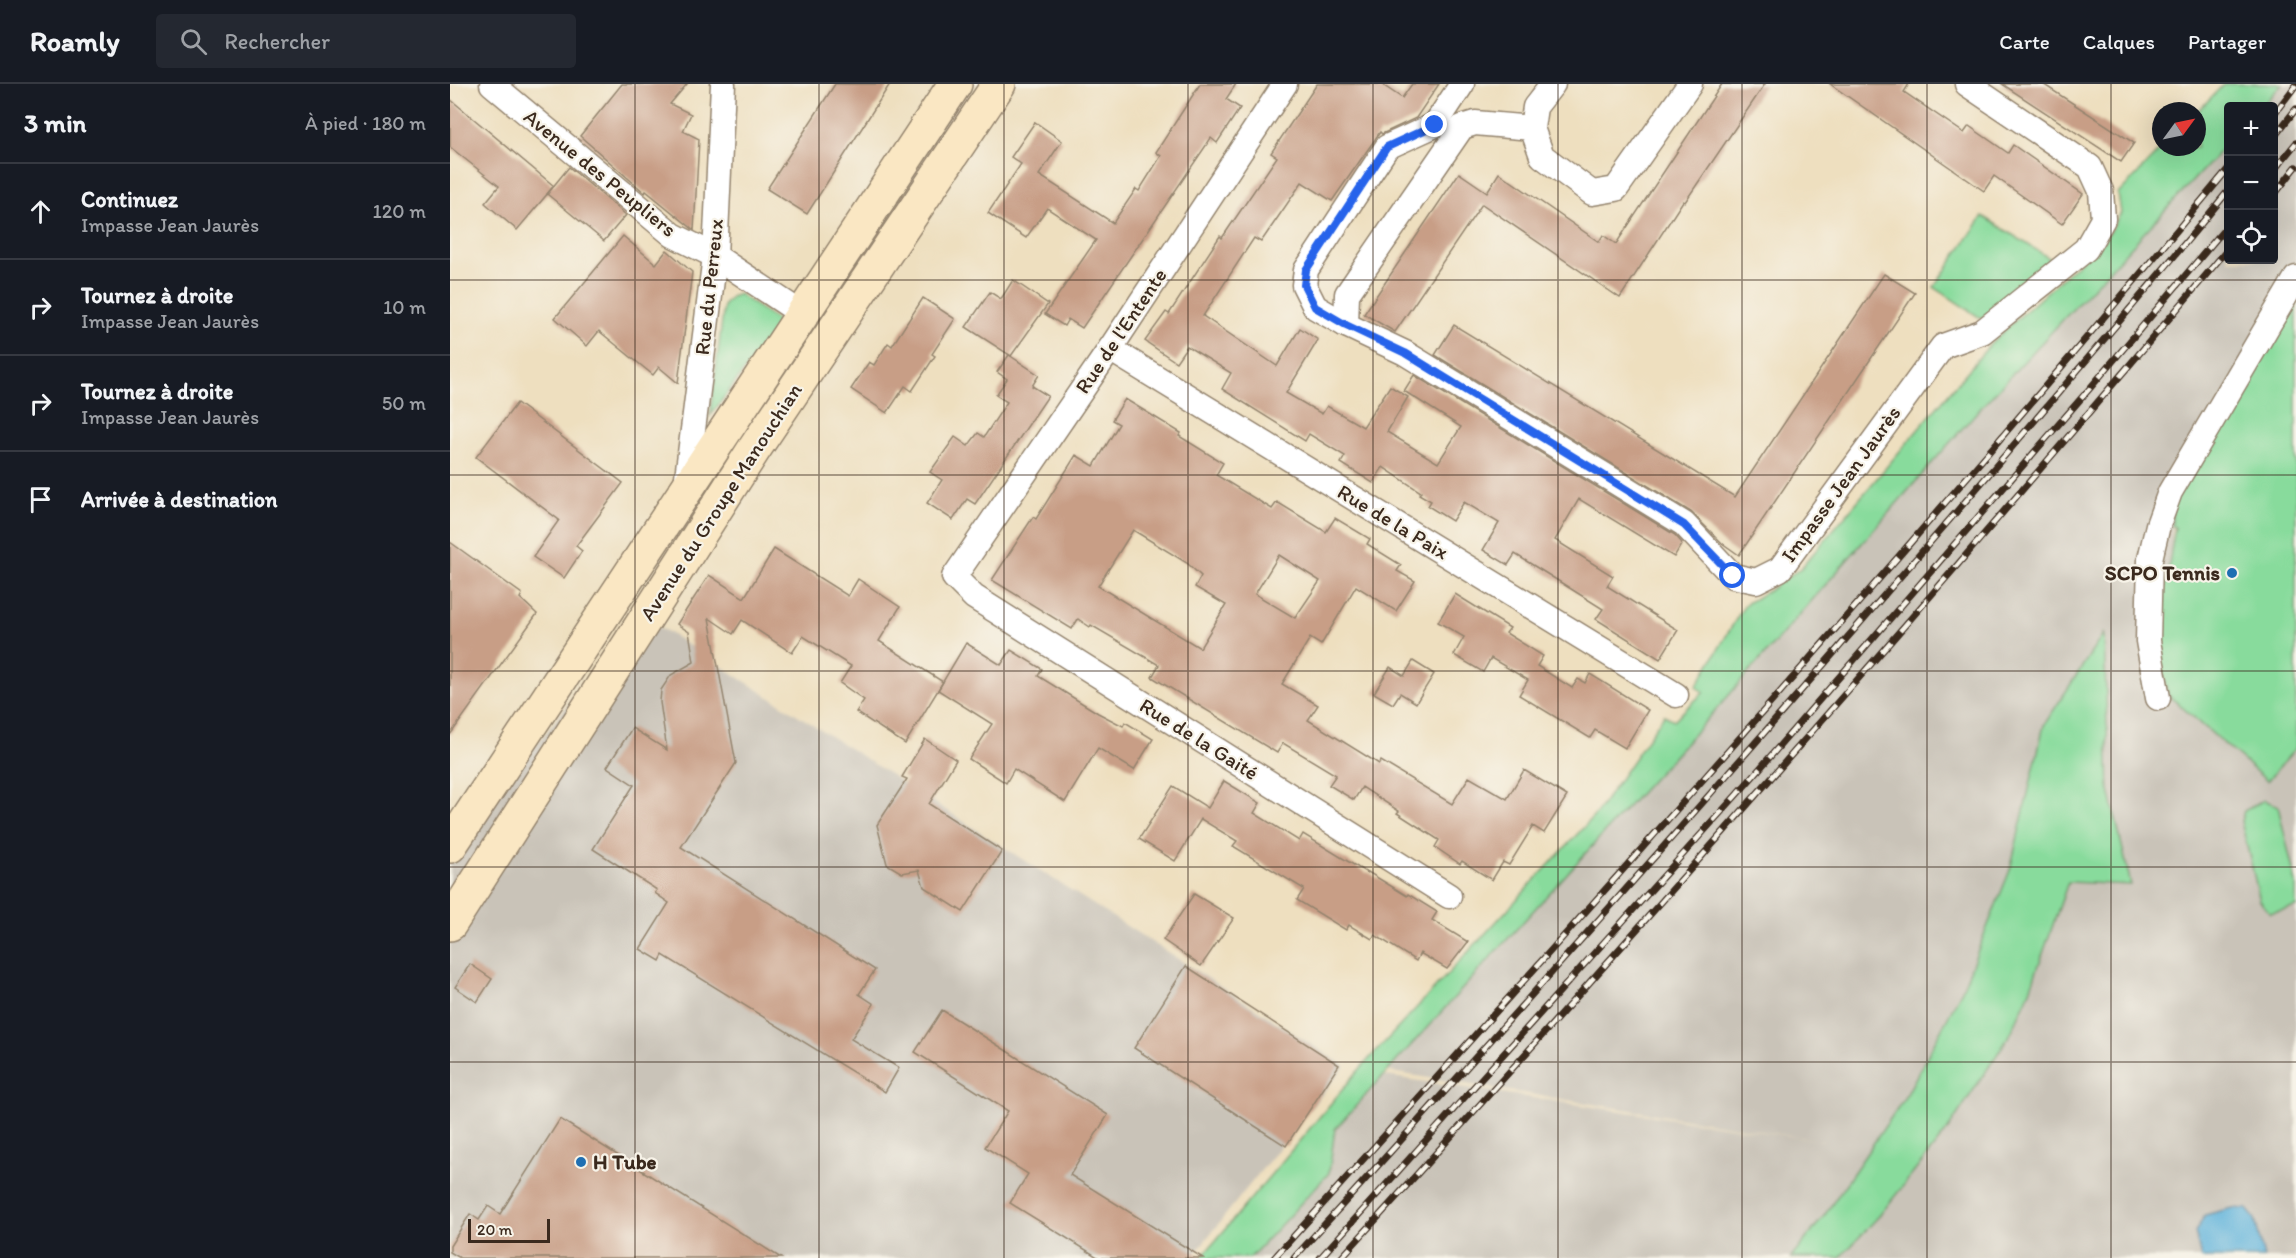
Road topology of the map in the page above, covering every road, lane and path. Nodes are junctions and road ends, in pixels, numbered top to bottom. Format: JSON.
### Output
{"nodes":[{"id":1,"x":492,"y":84,"type":"edge"},
{"id":2,"x":723,"y":84,"type":"edge"},
{"id":3,"x":955,"y":84,"type":"edge"},
{"id":4,"x":999,"y":84,"type":"edge"},
{"id":5,"x":1285,"y":84,"type":"edge"},
{"id":6,"x":1462,"y":84,"type":"edge"},
{"id":7,"x":1553,"y":84,"type":"edge"},
{"id":8,"x":1690,"y":84,"type":"edge"},
{"id":9,"x":1967,"y":84,"type":"edge"},
{"id":10,"x":1532,"y":128,"type":"junction"},
{"id":11,"x":715,"y":256,"type":"junction"},
{"id":12,"x":2296,"y":278,"type":"edge"},
{"id":13,"x":802,"y":314,"type":"junction"},
{"id":14,"x":1346,"y":325,"type":"junction"},
{"id":15,"x":1110,"y":348,"type":"junction"},
{"id":16,"x":686,"y":490,"type":"junction"},
{"id":17,"x":954,"y":577,"type":"joint"},
{"id":18,"x":1676,"y":695,"type":"dead end"},
{"id":19,"x":2158,"y":698,"type":"dead end"},
{"id":20,"x":450,"y":846,"type":"edge"},
{"id":21,"x":1449,"y":896,"type":"dead end"},
{"id":22,"x":450,"y":924,"type":"edge"}],
"edges":[{"from":1,"to":11,"type":"street","name":"Avenue des Peupliers"},
{"from":2,"to":11,"type":"street","name":"Rue du Perreux"},
{"from":3,"to":13,"type":"street","name":"Avenue du Groupe Manouchian"},
{"from":4,"to":22,"type":"street","name":"Avenue du Groupe Manouchian"},
{"from":5,"to":15,"type":"street","name":"Rue de l'Entente"},
{"from":6,"to":14,"type":"street","name":"Impasse Jean Jaurès"},
{"from":7,"to":10,"type":"street"},
{"from":8,"to":10,"type":"street"},
{"from":9,"to":14,"type":"street","name":"Impasse Jean Jaurès"},
{"from":10,"to":14,"type":"street"},
{"from":11,"to":13,"type":"street","name":"Avenue des Peupliers"},
{"from":11,"to":16,"type":"street","name":"Rue du Perreux"},
{"from":12,"to":19,"type":"street"},
{"from":13,"to":16,"type":"street","name":"Avenue du Groupe Manouchian"},
{"from":15,"to":17,"type":"street","name":"Rue de l'Entente"},
{"from":15,"to":18,"type":"street","name":"Rue de la Paix"},
{"from":16,"to":20,"type":"street","name":"Avenue du Groupe Manouchian"},
{"from":17,"to":21,"type":"street","name":"Rue de la Gaité"}]}
